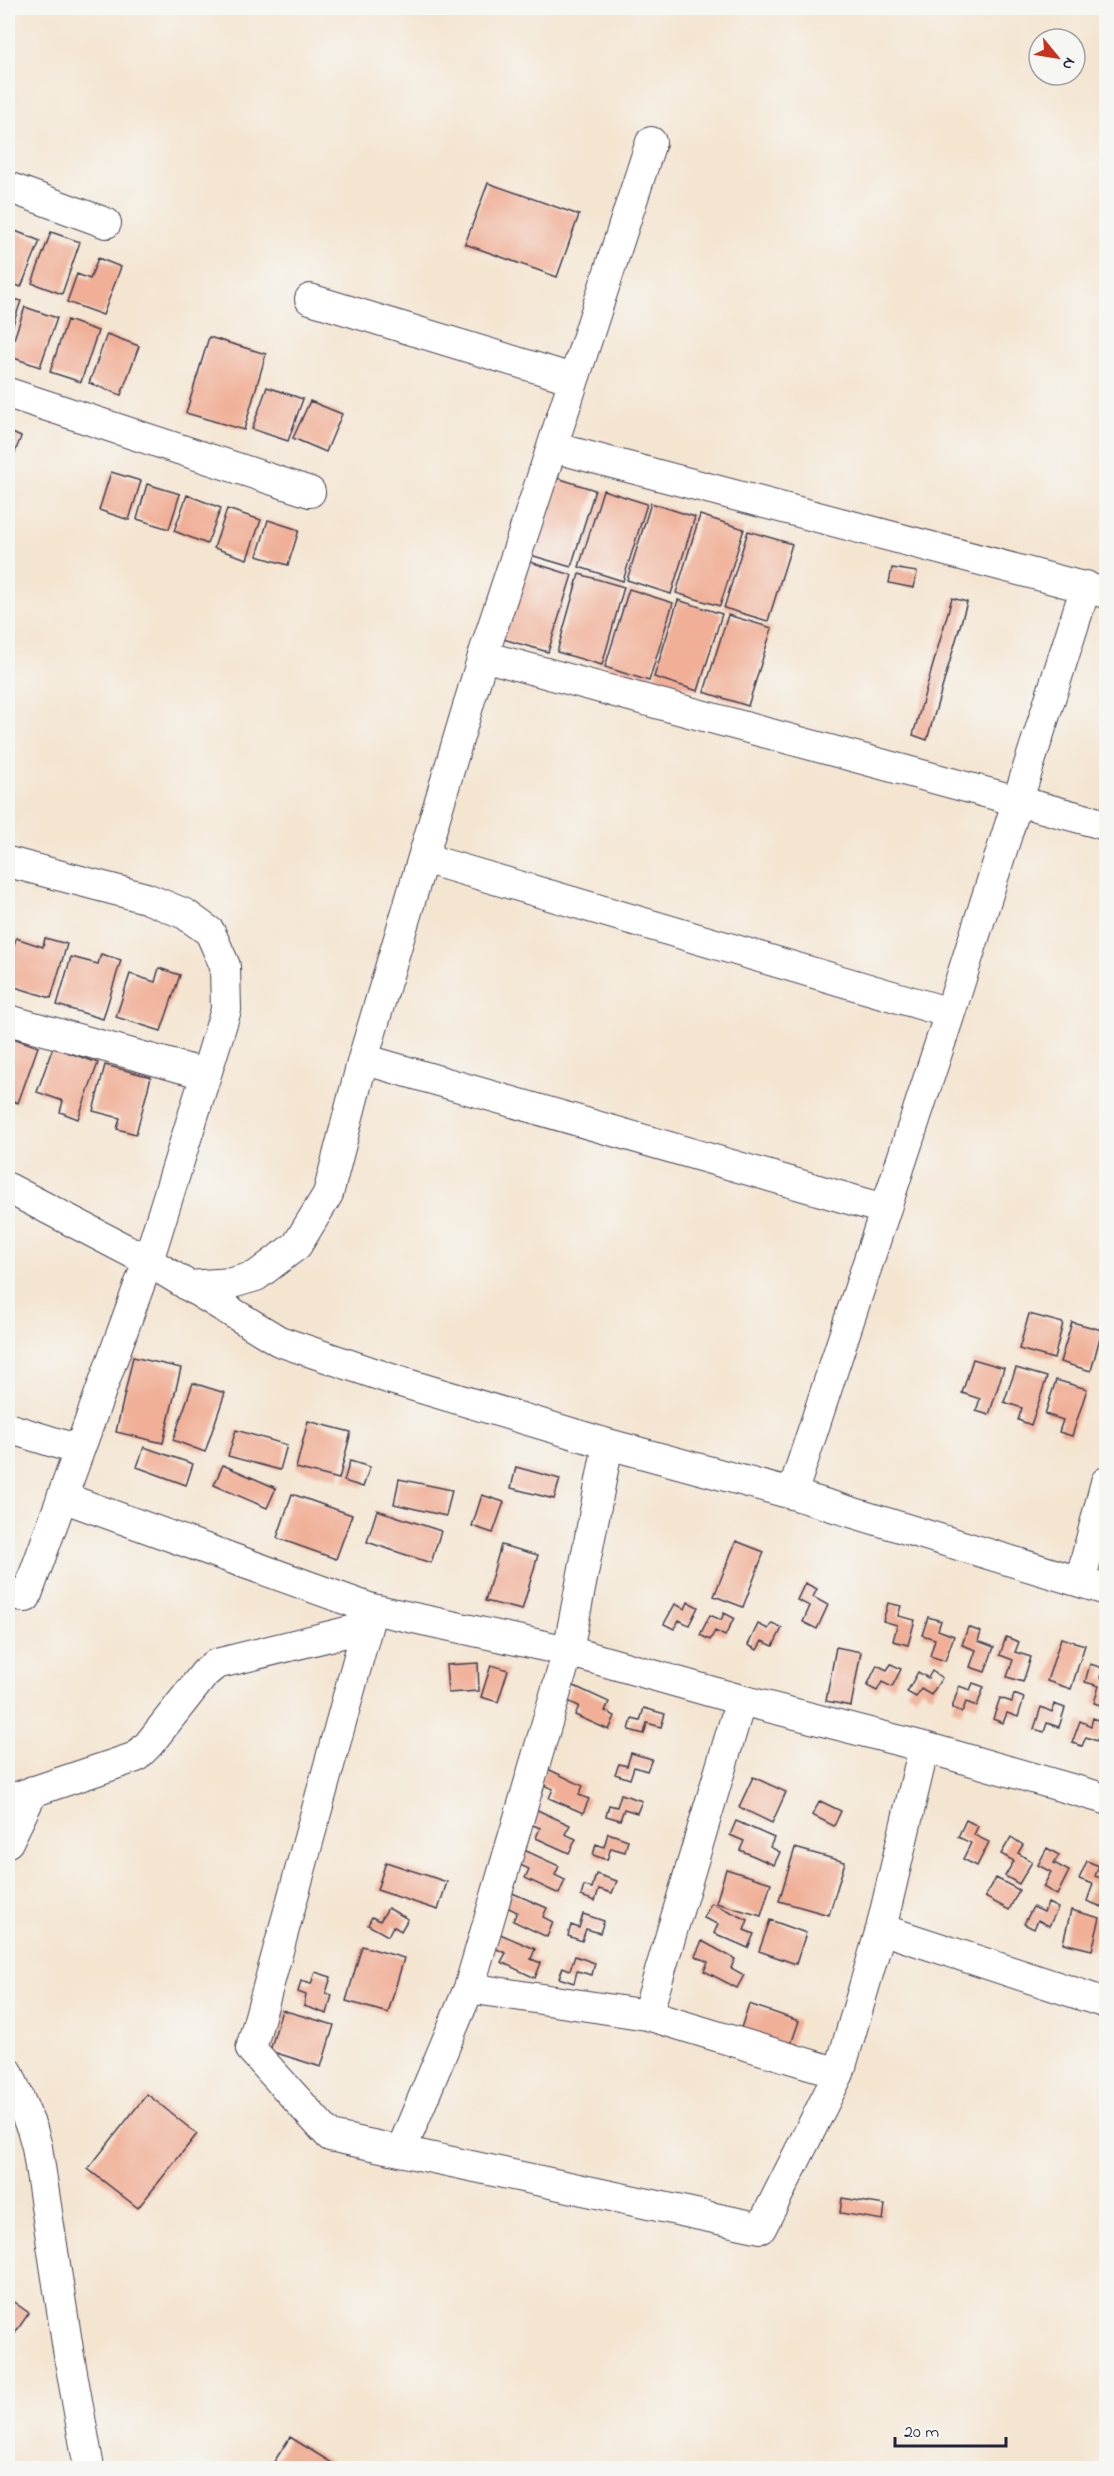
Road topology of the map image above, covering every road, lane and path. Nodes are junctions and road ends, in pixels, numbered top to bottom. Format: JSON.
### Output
{"nodes":[{"id":1,"x":651,"y":142,"type":"dead end"},
{"id":2,"x":8,"y":187,"type":"edge"},
{"id":3,"x":106,"y":223,"type":"dead end"},
{"id":4,"x":310,"y":299,"type":"dead end"},
{"id":5,"x":573,"y":379,"type":"junction"},
{"id":6,"x":8,"y":393,"type":"edge"},
{"id":7,"x":552,"y":447,"type":"junction"},
{"id":8,"x":310,"y":492,"type":"dead end"},
{"id":9,"x":1096,"y":590,"type":"edge"},
{"id":10,"x":483,"y":656,"type":"junction"},
{"id":11,"x":1017,"y":801,"type":"junction"},
{"id":12,"x":1107,"y":825,"type":"edge"},
{"id":13,"x":423,"y":858,"type":"junction"},
{"id":14,"x":8,"y":862,"type":"edge"},
{"id":15,"x":950,"y":1013,"type":"junction"},
{"id":16,"x":8,"y":1020,"type":"edge"},
{"id":17,"x":363,"y":1059,"type":"junction"},
{"id":18,"x":206,"y":1074,"type":"junction"},
{"id":19,"x":8,"y":1188,"type":"edge"},
{"id":20,"x":884,"y":1209,"type":"junction"},
{"id":21,"x":148,"y":1261,"type":"junction"},
{"id":22,"x":188,"y":1286,"type":"junction"},
{"id":23,"x":8,"y":1428,"type":"edge"},
{"id":24,"x":608,"y":1444,"type":"junction"},
{"id":25,"x":79,"y":1450,"type":"junction"},
{"id":26,"x":1106,"y":1483,"type":"edge"},
{"id":27,"x":792,"y":1494,"type":"junction"},
{"id":28,"x":62,"y":1497,"type":"junction"},
{"id":29,"x":1093,"y":1586,"type":"edge"},
{"id":30,"x":8,"y":1592,"type":"edge"},
{"id":31,"x":370,"y":1618,"type":"junction"},
{"id":32,"x":568,"y":1651,"type":"junction"},
{"id":33,"x":741,"y":1700,"type":"junction"},
{"id":34,"x":924,"y":1747,"type":"junction"},
{"id":35,"x":20,"y":1796,"type":"edge"},
{"id":36,"x":1107,"y":1799,"type":"edge"},
{"id":37,"x":8,"y":1842,"type":"edge"},
{"id":38,"x":881,"y":1929,"type":"junction"},
{"id":39,"x":469,"y":1988,"type":"junction"},
{"id":40,"x":1107,"y":2003,"type":"edge"},
{"id":41,"x":647,"y":2015,"type":"junction"},
{"id":42,"x":8,"y":2073,"type":"edge"},
{"id":43,"x":839,"y":2073,"type":"junction"},
{"id":44,"x":401,"y":2151,"type":"junction"},
{"id":45,"x":89,"y":2469,"type":"edge"}],
"edges":[{"from":1,"to":5,"type":"street"},
{"from":2,"to":3,"type":"street"},
{"from":4,"to":5,"type":"street"},
{"from":5,"to":7,"type":"street"},
{"from":6,"to":8,"type":"street"},
{"from":7,"to":9,"type":"street"},
{"from":7,"to":10,"type":"street"},
{"from":9,"to":11,"type":"street"},
{"from":10,"to":11,"type":"street"},
{"from":10,"to":13,"type":"street"},
{"from":11,"to":12,"type":"street"},
{"from":11,"to":15,"type":"street"},
{"from":13,"to":15,"type":"street"},
{"from":13,"to":17,"type":"street"},
{"from":14,"to":18,"type":"street"},
{"from":15,"to":20,"type":"street"},
{"from":16,"to":18,"type":"street"},
{"from":17,"to":20,"type":"street"},
{"from":17,"to":22,"type":"street"},
{"from":18,"to":21,"type":"street"},
{"from":19,"to":21,"type":"street"},
{"from":20,"to":27,"type":"street"},
{"from":21,"to":22,"type":"street"},
{"from":21,"to":25,"type":"street"},
{"from":22,"to":24,"type":"street"},
{"from":23,"to":25,"type":"street"},
{"from":24,"to":27,"type":"street"},
{"from":24,"to":32,"type":"street"},
{"from":25,"to":28,"type":"street"},
{"from":26,"to":29,"type":"street"},
{"from":27,"to":29,"type":"street"},
{"from":28,"to":30,"type":"street"},
{"from":28,"to":31,"type":"street"},
{"from":31,"to":32,"type":"street"},
{"from":31,"to":35,"type":"street"},
{"from":31,"to":44,"type":"street"},
{"from":32,"to":33,"type":"street"},
{"from":32,"to":39,"type":"street"},
{"from":33,"to":34,"type":"street"},
{"from":33,"to":41,"type":"street"},
{"from":34,"to":36,"type":"street"},
{"from":34,"to":38,"type":"street"},
{"from":35,"to":37,"type":"street"},
{"from":38,"to":40,"type":"street"},
{"from":38,"to":43,"type":"street"},
{"from":39,"to":41,"type":"street"},
{"from":39,"to":44,"type":"street"},
{"from":41,"to":43,"type":"street"},
{"from":42,"to":45,"type":"street"},
{"from":43,"to":44,"type":"street"}]}
